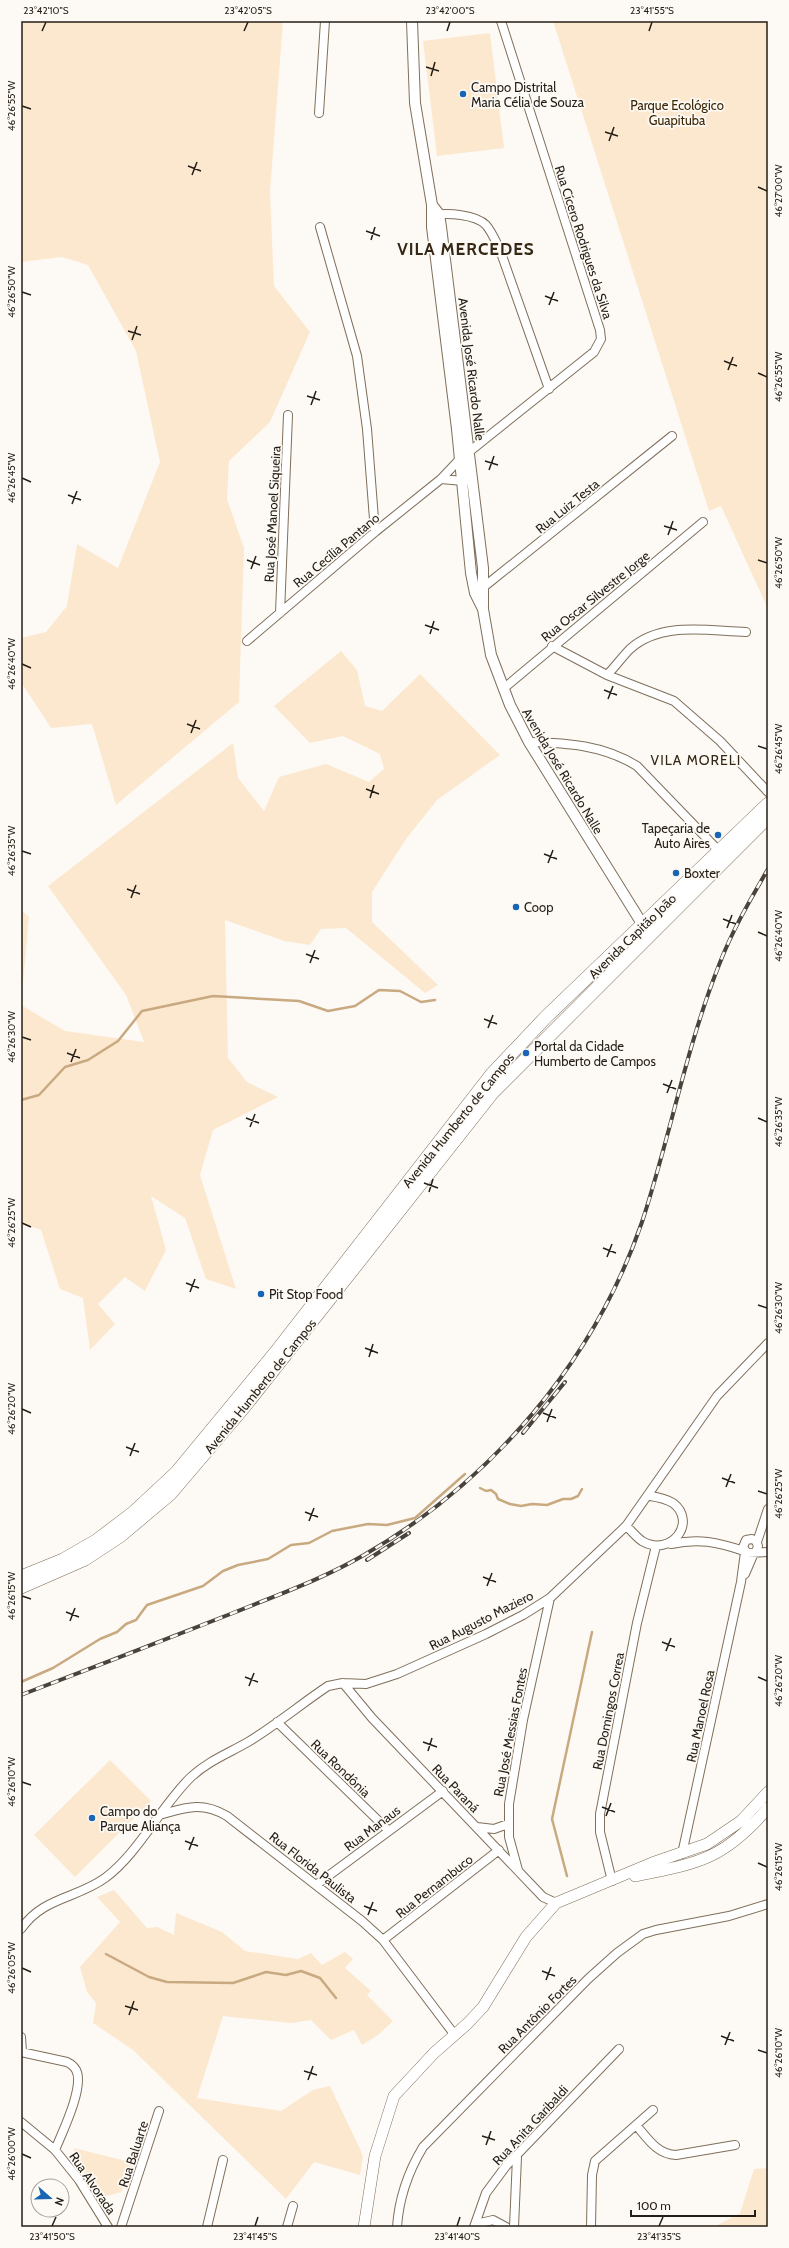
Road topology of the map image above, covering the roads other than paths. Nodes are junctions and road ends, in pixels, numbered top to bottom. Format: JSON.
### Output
{"nodes":[{"id":1,"x":326,"y":21,"type":"edge"},
{"id":2,"x":412,"y":21,"type":"edge"},
{"id":3,"x":501,"y":21,"type":"edge"},
{"id":4,"x":319,"y":113,"type":"dead end"},
{"id":5,"x":434,"y":212,"type":"junction"},
{"id":6,"x":320,"y":227,"type":"dead end"},
{"id":7,"x":549,"y":389,"type":"junction"},
{"id":8,"x":288,"y":415,"type":"dead end"},
{"id":9,"x":672,"y":436,"type":"dead end"},
{"id":10,"x":470,"y":452,"type":"junction"},
{"id":11,"x":460,"y":460,"type":"junction"},
{"id":12,"x":441,"y":479,"type":"junction"},
{"id":13,"x":473,"y":480,"type":"junction"},
{"id":14,"x":462,"y":481,"type":"junction"},
{"id":15,"x":703,"y":522,"type":"dead end"},
{"id":16,"x":375,"y":532,"type":"junction"},
{"id":17,"x":480,"y":590,"type":"junction"},
{"id":18,"x":280,"y":613,"type":"junction"},
{"id":19,"x":746,"y":632,"type":"dead end"},
{"id":20,"x":247,"y":641,"type":"dead end"},
{"id":21,"x":552,"y":646,"type":"junction"},
{"id":22,"x":607,"y":675,"type":"junction"},
{"id":23,"x":503,"y":689,"type":"junction"},
{"id":24,"x":529,"y":742,"type":"junction"},
{"id":25,"x":768,"y":792,"type":"edge"},
{"id":26,"x":768,"y":804,"type":"edge"},
{"id":27,"x":768,"y":817,"type":"edge"},
{"id":28,"x":720,"y":851,"type":"junction"},
{"id":29,"x":646,"y":930,"type":"junction"},
{"id":30,"x":546,"y":1016,"type":"joint"},
{"id":31,"x":553,"y":1030,"type":"joint"},
{"id":32,"x":343,"y":1274,"type":"junction"},
{"id":33,"x":768,"y":1343,"type":"edge"},
{"id":34,"x":650,"y":1496,"type":"junction"},
{"id":35,"x":768,"y":1508,"type":"edge"},
{"id":36,"x":682,"y":1524,"type":"junction"},
{"id":37,"x":626,"y":1526,"type":"junction"},
{"id":38,"x":691,"y":1540,"type":"junction"},
{"id":39,"x":669,"y":1544,"type":"junction"},
{"id":40,"x":721,"y":1544,"type":"junction"},
{"id":41,"x":754,"y":1545,"type":"junction"},
{"id":42,"x":656,"y":1546,"type":"junction"},
{"id":43,"x":768,"y":1548,"type":"edge"},
{"id":44,"x":745,"y":1551,"type":"junction"},
{"id":45,"x":768,"y":1552,"type":"edge"},
{"id":46,"x":21,"y":1577,"type":"edge"},
{"id":47,"x":741,"y":1582,"type":"junction"},
{"id":48,"x":21,"y":1587,"type":"edge"},
{"id":49,"x":550,"y":1598,"type":"junction"},
{"id":50,"x":343,"y":1683,"type":"junction"},
{"id":51,"x":277,"y":1722,"type":"junction"},
{"id":52,"x":443,"y":1791,"type":"junction"},
{"id":53,"x":768,"y":1792,"type":"edge"},
{"id":54,"x":768,"y":1808,"type":"edge"},
{"id":55,"x":159,"y":1815,"type":"junction"},
{"id":56,"x":508,"y":1824,"type":"junction"},
{"id":57,"x":477,"y":1827,"type":"junction"},
{"id":58,"x":389,"y":1831,"type":"junction"},
{"id":59,"x":499,"y":1850,"type":"junction"},
{"id":60,"x":682,"y":1854,"type":"junction"},
{"id":61,"x":518,"y":1870,"type":"junction"},
{"id":62,"x":612,"y":1881,"type":"junction"},
{"id":63,"x":316,"y":1885,"type":"junction"},
{"id":64,"x":556,"y":1903,"type":"junction"},
{"id":65,"x":768,"y":1904,"type":"edge"},
{"id":66,"x":21,"y":1929,"type":"edge"},
{"id":67,"x":383,"y":1940,"type":"junction"},
{"id":68,"x":454,"y":2034,"type":"junction"},
{"id":69,"x":21,"y":2037,"type":"edge"},
{"id":70,"x":619,"y":2049,"type":"dead end"},
{"id":71,"x":22,"y":2052,"type":"edge"},
{"id":72,"x":653,"y":2110,"type":"dead end"},
{"id":73,"x":159,"y":2111,"type":"dead end"},
{"id":74,"x":21,"y":2122,"type":"edge"},
{"id":75,"x":636,"y":2125,"type":"junction"},
{"id":76,"x":735,"y":2145,"type":"dead end"},
{"id":77,"x":55,"y":2150,"type":"junction"},
{"id":78,"x":517,"y":2156,"type":"junction"},
{"id":79,"x":224,"y":2160,"type":"dead end"},
{"id":80,"x":293,"y":2206,"type":"dead end"},
{"id":81,"x":108,"y":2227,"type":"edge"},
{"id":82,"x":121,"y":2227,"type":"edge"},
{"id":83,"x":207,"y":2227,"type":"edge"},
{"id":84,"x":287,"y":2227,"type":"edge"},
{"id":85,"x":364,"y":2227,"type":"edge"},
{"id":86,"x":397,"y":2227,"type":"edge"},
{"id":87,"x":474,"y":2227,"type":"edge"},
{"id":88,"x":506,"y":2227,"type":"edge"},
{"id":89,"x":514,"y":2227,"type":"edge"},
{"id":90,"x":590,"y":2227,"type":"edge"}],
"edges":[{"from":1,"to":4,"type":"street"},
{"from":2,"to":5,"type":"street","name":"Avenida José Ricardo Nalle"},
{"from":3,"to":7,"type":"street","name":"Rua Cícero Rodrigues da Silva"},
{"from":5,"to":7,"type":"street"},
{"from":5,"to":10,"type":"street","name":"Avenida José Ricardo Nalle"},
{"from":5,"to":11,"type":"street","name":"Avenida José Ricardo Nalle"},
{"from":6,"to":16,"type":"street"},
{"from":7,"to":10,"type":"street","name":"Rua Cícero Rodrigues da Silva"},
{"from":8,"to":18,"type":"street","name":"Rua José Manoel Siqueira"},
{"from":9,"to":17,"type":"street","name":"Rua Luiz Testa"},
{"from":10,"to":11,"type":"street","name":"Rua Cícero Rodrigues da Silva"},
{"from":10,"to":13,"type":"street","name":"Avenida José Ricardo Nalle"},
{"from":11,"to":12,"type":"street","name":"Rua Cecília Pantano"},
{"from":11,"to":14,"type":"street","name":"Avenida José Ricardo Nalle"},
{"from":12,"to":14,"type":"street"},
{"from":12,"to":16,"type":"street","name":"Rua Cecília Pantano"},
{"from":13,"to":14,"type":"street"},
{"from":13,"to":17,"type":"street","name":"Avenida José Ricardo Nalle"},
{"from":14,"to":17,"type":"street","name":"Avenida José Ricardo Nalle"},
{"from":15,"to":21,"type":"street","name":"Rua Oscar Silvestre Jorge"},
{"from":16,"to":18,"type":"street","name":"Rua Cecília Pantano"},
{"from":17,"to":23,"type":"street","name":"Avenida José Ricardo Nalle"},
{"from":18,"to":20,"type":"street","name":"Rua Cecília Pantano"},
{"from":19,"to":22,"type":"street"},
{"from":21,"to":22,"type":"street"},
{"from":21,"to":23,"type":"street","name":"Rua Oscar Silvestre Jorge"},
{"from":22,"to":25,"type":"street"},
{"from":23,"to":24,"type":"street","name":"Avenida José Ricardo Nalle"},
{"from":24,"to":28,"type":"street"},
{"from":24,"to":29,"type":"street","name":"Avenida José Ricardo Nalle"},
{"from":26,"to":28,"type":"highway","name":"Avenida Capitão João"},
{"from":27,"to":29,"type":"highway","name":"Avenida Capitão João"},
{"from":28,"to":29,"type":"highway","name":"Avenida Capitão João"},
{"from":29,"to":30,"type":"highway","name":"Avenida Capitão João"},
{"from":29,"to":31,"type":"highway","name":"Avenida Capitão João"},
{"from":30,"to":32,"type":"highway","name":"Avenida Humberto de Campos"},
{"from":31,"to":32,"type":"highway","name":"Avenida Humberto de Campos"},
{"from":32,"to":46,"type":"highway","name":"Avenida Humberto de Campos"},
{"from":32,"to":48,"type":"highway","name":"Avenida Humberto de Campos"},
{"from":33,"to":34,"type":"street","name":"Rua Augusto Maziero"},
{"from":34,"to":36,"type":"street"},
{"from":34,"to":37,"type":"street","name":"Rua Augusto Maziero"},
{"from":35,"to":41,"type":"street","name":"Rua Manoel Rosa"},
{"from":36,"to":38,"type":"street"},
{"from":36,"to":39,"type":"street"},
{"from":37,"to":42,"type":"street"},
{"from":37,"to":49,"type":"street","name":"Rua Augusto Maziero"},
{"from":38,"to":39,"type":"street"},
{"from":38,"to":40,"type":"street"},
{"from":39,"to":42,"type":"street"},
{"from":40,"to":41,"type":"street"},
{"from":40,"to":44,"type":"street"},
{"from":41,"to":43,"type":"street"},
{"from":41,"to":44,"type":"street"},
{"from":41,"to":45,"type":"street"},
{"from":41,"to":47,"type":"street","name":"Rua Manoel Rosa"},
{"from":42,"to":62,"type":"street","name":"Rua Domingos Correa"},
{"from":44,"to":47,"type":"street","name":"Rua Manoel Rosa"},
{"from":47,"to":60,"type":"street","name":"Rua Manoel Rosa"},
{"from":49,"to":50,"type":"street","name":"Rua Augusto Maziero"},
{"from":49,"to":56,"type":"street","name":"Rua José Messias Fontes"},
{"from":50,"to":51,"type":"street","name":"Rua Augusto Maziero"},
{"from":50,"to":52,"type":"street","name":"Rua Paraná"},
{"from":51,"to":55,"type":"street","name":"Rua Augusto Maziero"},
{"from":51,"to":58,"type":"street","name":"Rua Rondônia"},
{"from":52,"to":57,"type":"street","name":"Rua Paraná"},
{"from":52,"to":58,"type":"street","name":"Rua Manaus"},
{"from":53,"to":60,"type":"main road"},
{"from":54,"to":62,"type":"main road"},
{"from":55,"to":63,"type":"street","name":"Rua Florida Paulista"},
{"from":55,"to":66,"type":"street","name":"Rua Augusto Maziero"},
{"from":56,"to":57,"type":"street"},
{"from":56,"to":61,"type":"street","name":"Rua José Messias Fontes"},
{"from":57,"to":59,"type":"street","name":"Rua Paraná"},
{"from":58,"to":63,"type":"street","name":"Rua Manaus"},
{"from":59,"to":61,"type":"street","name":"Rua Paraná"},
{"from":59,"to":67,"type":"street","name":"Rua Pernambuco"},
{"from":60,"to":62,"type":"main road"},
{"from":61,"to":64,"type":"street","name":"Rua Paraná"},
{"from":62,"to":64,"type":"main road"},
{"from":63,"to":67,"type":"street","name":"Rua Florida Paulista"},
{"from":64,"to":68,"type":"main road"},
{"from":65,"to":86,"type":"street","name":"Rua Antônio Fortes"},
{"from":67,"to":68,"type":"street","name":"Rua Florida Paulista"},
{"from":68,"to":85,"type":"main road"},
{"from":69,"to":71,"type":"street"},
{"from":70,"to":78,"type":"street","name":"Rua Anita Garibaldi"},
{"from":71,"to":77,"type":"street"},
{"from":72,"to":75,"type":"street"},
{"from":73,"to":82,"type":"street","name":"Rua Baluarte"},
{"from":74,"to":77,"type":"street","name":"Rua Alvorada"},
{"from":75,"to":76,"type":"street"},
{"from":75,"to":90,"type":"street"},
{"from":77,"to":81,"type":"street","name":"Rua Alvorada"},
{"from":78,"to":87,"type":"street","name":"Rua Anita Garibaldi"},
{"from":78,"to":89,"type":"street"},
{"from":79,"to":83,"type":"street"},
{"from":80,"to":84,"type":"street"},
{"from":87,"to":88,"type":"street"}]}
